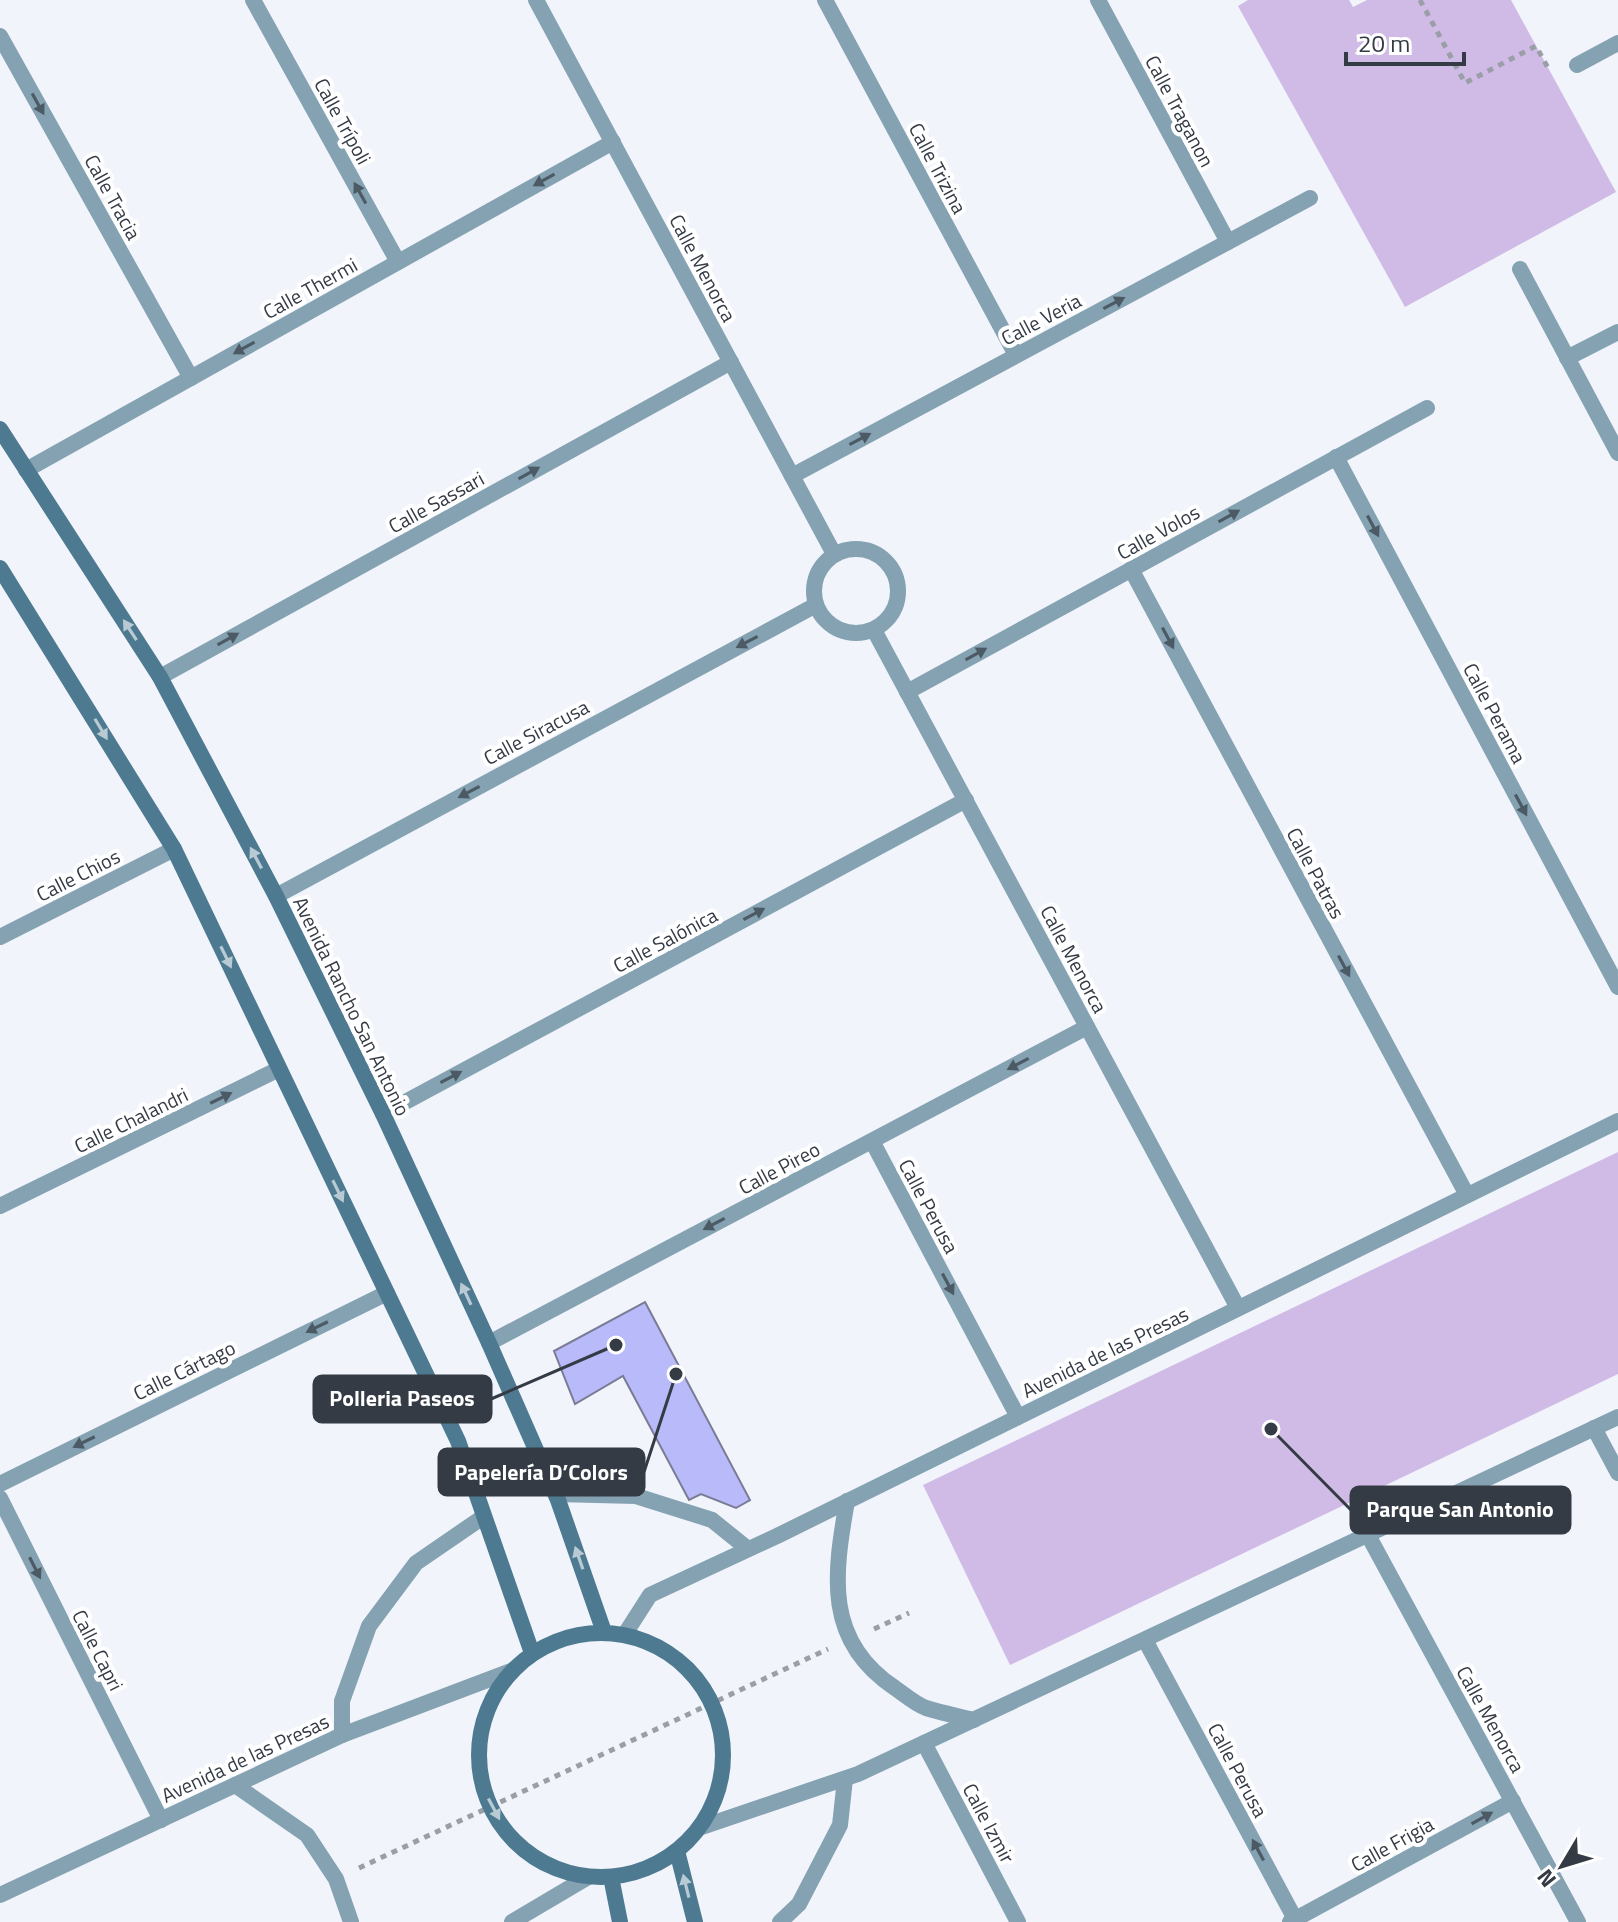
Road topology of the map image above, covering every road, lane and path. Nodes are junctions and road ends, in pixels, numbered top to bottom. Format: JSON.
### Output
{"nodes":[{"id":1,"x":253,"y":0,"type":"edge"},
{"id":2,"x":536,"y":0,"type":"edge"},
{"id":3,"x":825,"y":0,"type":"edge"},
{"id":4,"x":1098,"y":0,"type":"edge"},
{"id":5,"x":1420,"y":0,"type":"edge"},
{"id":6,"x":0,"y":36,"type":"edge"},
{"id":7,"x":1618,"y":43,"type":"edge"},
{"id":8,"x":1577,"y":65,"type":"joint"},
{"id":9,"x":613,"y":142,"type":"junction"},
{"id":10,"x":1310,"y":198,"type":"dead end"},
{"id":11,"x":1228,"y":242,"type":"junction"},
{"id":12,"x":398,"y":262,"type":"junction"},
{"id":13,"x":1520,"y":269,"type":"dead end"},
{"id":14,"x":1618,"y":332,"type":"edge"},
{"id":15,"x":1016,"y":355,"type":"junction"},
{"id":16,"x":1567,"y":358,"type":"junction"},
{"id":17,"x":731,"y":362,"type":"junction"},
{"id":18,"x":191,"y":378,"type":"junction"},
{"id":19,"x":1427,"y":408,"type":"dead end"},
{"id":20,"x":0,"y":429,"type":"edge"},
{"id":21,"x":1618,"y":453,"type":"edge"},
{"id":22,"x":1336,"y":457,"type":"junction"},
{"id":23,"x":26,"y":470,"type":"junction"},
{"id":24,"x":792,"y":476,"type":"junction"},
{"id":25,"x":834,"y":554,"type":"junction"},
{"id":26,"x":1131,"y":569,"type":"junction"},
{"id":27,"x":1,"y":571,"type":"edge"},
{"id":28,"x":816,"y":605,"type":"junction"},
{"id":29,"x":874,"y":630,"type":"junction"},
{"id":30,"x":160,"y":677,"type":"junction"},
{"id":31,"x":907,"y":692,"type":"junction"},
{"id":32,"x":966,"y":800,"type":"junction"},
{"id":33,"x":174,"y":849,"type":"junction"},
{"id":34,"x":276,"y":896,"type":"junction"},
{"id":35,"x":0,"y":937,"type":"edge"},
{"id":36,"x":1618,"y":987,"type":"edge"},
{"id":37,"x":1087,"y":1027,"type":"junction"},
{"id":38,"x":279,"y":1069,"type":"junction"},
{"id":39,"x":383,"y":1114,"type":"junction"},
{"id":40,"x":1618,"y":1121,"type":"edge"},
{"id":41,"x":872,"y":1141,"type":"junction"},
{"id":42,"x":1467,"y":1195,"type":"junction"},
{"id":43,"x":0,"y":1206,"type":"edge"},
{"id":44,"x":387,"y":1293,"type":"junction"},
{"id":45,"x":1238,"y":1308,"type":"junction"},
{"id":46,"x":489,"y":1343,"type":"junction"},
{"id":47,"x":1018,"y":1417,"type":"junction"},
{"id":48,"x":1618,"y":1417,"type":"edge"},
{"id":49,"x":1594,"y":1428,"type":"junction"},
{"id":50,"x":1618,"y":1473,"type":"edge"},
{"id":51,"x":0,"y":1484,"type":"edge"},
{"id":52,"x":556,"y":1494,"type":"junction"},
{"id":53,"x":0,"y":1498,"type":"edge"},
{"id":54,"x":847,"y":1501,"type":"junction"},
{"id":55,"x":483,"y":1517,"type":"junction"},
{"id":56,"x":1368,"y":1535,"type":"junction"},
{"id":57,"x":748,"y":1549,"type":"junction"},
{"id":58,"x":909,"y":1613,"type":"dead end"},
{"id":59,"x":604,"y":1632,"type":"junction"},
{"id":60,"x":625,"y":1634,"type":"junction"},
{"id":61,"x":849,"y":1640,"type":"junction"},
{"id":62,"x":1145,"y":1640,"type":"junction"},
{"id":63,"x":532,"y":1653,"type":"junction"},
{"id":64,"x":511,"y":1671,"type":"junction"},
{"id":65,"x":712,"y":1704,"type":"junction"},
{"id":66,"x":974,"y":1720,"type":"junction"},
{"id":67,"x":342,"y":1735,"type":"junction"},
{"id":68,"x":924,"y":1743,"type":"junction"},
{"id":69,"x":845,"y":1779,"type":"junction"},
{"id":70,"x":235,"y":1785,"type":"junction"},
{"id":71,"x":1513,"y":1801,"type":"junction"},
{"id":72,"x":490,"y":1807,"type":"junction"},
{"id":73,"x":161,"y":1820,"type":"junction"},
{"id":74,"x":699,"y":1828,"type":"junction"},
{"id":75,"x":677,"y":1851,"type":"junction"},
{"id":76,"x":588,"y":1877,"type":"junction"},
{"id":77,"x":611,"y":1877,"type":"junction"},
{"id":78,"x":336,"y":1879,"type":"junction"},
{"id":79,"x":0,"y":1895,"type":"edge"},
{"id":80,"x":1293,"y":1920,"type":"edge"},
{"id":81,"x":351,"y":1922,"type":"edge"},
{"id":82,"x":512,"y":1922,"type":"edge"},
{"id":83,"x":620,"y":1922,"type":"edge"},
{"id":84,"x":695,"y":1922,"type":"edge"},
{"id":85,"x":780,"y":1922,"type":"edge"},
{"id":86,"x":1018,"y":1922,"type":"edge"},
{"id":87,"x":1578,"y":1922,"type":"edge"}],
"edges":[{"from":12,"to":1,"type":"street","name":"Calle Trípoli","one_way":true},
{"from":2,"to":9,"type":"street","name":"Calle Menorca"},
{"from":3,"to":15,"type":"street","name":"Calle Trizina"},
{"from":4,"to":11,"type":"street","name":"Calle Traganon"},
{"from":5,"to":8,"type":"path"},
{"from":6,"to":18,"type":"street","name":"Calle Tracia","one_way":true},
{"from":7,"to":8,"type":"street"},
{"from":9,"to":12,"type":"street","name":"Calle Thermi","one_way":true},
{"from":9,"to":17,"type":"street","name":"Calle Menorca"},
{"from":10,"to":11,"type":"street","name":"Calle Veria"},
{"from":15,"to":11,"type":"street","name":"Calle Veria","one_way":true},
{"from":12,"to":18,"type":"street","name":"Calle Thermi","one_way":true},
{"from":13,"to":16,"type":"street"},
{"from":14,"to":16,"type":"street"},
{"from":24,"to":15,"type":"street","name":"Calle Veria","one_way":true},
{"from":16,"to":21,"type":"street"},
{"from":17,"to":24,"type":"street","name":"Calle Menorca"},
{"from":30,"to":17,"type":"street","name":"Calle Sassari","one_way":true},
{"from":18,"to":23,"type":"street","name":"Calle Thermi"},
{"from":19,"to":22,"type":"street","name":"Calle Volos"},
{"from":20,"to":23,"type":"street","name":"Avenida Rancho San Antonio"},
{"from":26,"to":22,"type":"street","name":"Calle Volos","one_way":true},
{"from":22,"to":36,"type":"street","name":"Calle Perama","one_way":true},
{"from":30,"to":23,"type":"street","name":"Avenida Rancho San Antonio","one_way":true},
{"from":24,"to":25,"type":"street","name":"Calle Menorca"},
{"from":25,"to":28,"type":"street"},
{"from":25,"to":29,"type":"street"},
{"from":31,"to":26,"type":"street","name":"Calle Volos","one_way":true},
{"from":26,"to":42,"type":"street","name":"Calle Patras","one_way":true},
{"from":27,"to":33,"type":"street","one_way":true},
{"from":28,"to":29,"type":"street"},
{"from":28,"to":34,"type":"street","name":"Calle Siracusa","one_way":true},
{"from":29,"to":31,"type":"street","name":"Calle Menorca"},
{"from":34,"to":30,"type":"street","name":"Avenida Rancho San Antonio","one_way":true},
{"from":31,"to":32,"type":"street","name":"Calle Menorca"},
{"from":32,"to":37,"type":"street","name":"Calle Menorca"},
{"from":39,"to":32,"type":"street","name":"Calle Salónica","one_way":true},
{"from":33,"to":35,"type":"street","name":"Calle Chios"},
{"from":33,"to":38,"type":"street","one_way":true},
{"from":34,"to":39,"type":"street","name":"Avenida Rancho San Antonio"},
{"from":37,"to":41,"type":"street","name":"Calle Pireo","one_way":true},
{"from":37,"to":45,"type":"street","name":"Calle Menorca"},
{"from":43,"to":38,"type":"street","name":"Calle Chalandri","one_way":true},
{"from":38,"to":44,"type":"street","one_way":true},
{"from":46,"to":39,"type":"street","name":"Avenida Rancho San Antonio","one_way":true},
{"from":40,"to":42,"type":"street","name":"Avenida de las Presas"},
{"from":41,"to":46,"type":"street","name":"Calle Pireo","one_way":true},
{"from":41,"to":47,"type":"street","name":"Calle Perusa","one_way":true},
{"from":42,"to":45,"type":"street","name":"Avenida de las Presas"},
{"from":44,"to":51,"type":"street","name":"Calle Cártago","one_way":true},
{"from":44,"to":55,"type":"street"},
{"from":45,"to":47,"type":"street","name":"Avenida de las Presas"},
{"from":46,"to":52,"type":"street","name":"Avenida Rancho San Antonio"},
{"from":47,"to":54,"type":"street","name":"Avenida de las Presas"},
{"from":48,"to":49,"type":"street"},
{"from":49,"to":50,"type":"street"},
{"from":49,"to":56,"type":"street"},
{"from":52,"to":57,"type":"street"},
{"from":59,"to":52,"type":"street","name":"Avenida Rancho San Antonio","one_way":true},
{"from":53,"to":73,"type":"street","name":"Calle Capri","one_way":true},
{"from":54,"to":57,"type":"street","name":"Avenida de las Presas"},
{"from":54,"to":61,"type":"street"},
{"from":55,"to":63,"type":"street"},
{"from":55,"to":67,"type":"street"},
{"from":56,"to":62,"type":"street"},
{"from":56,"to":71,"type":"street","name":"Calle Menorca"},
{"from":57,"to":60,"type":"street","name":"Avenida de las Presas"},
{"from":58,"to":61,"type":"path"},
{"from":59,"to":60,"type":"street"},
{"from":59,"to":63,"type":"street"},
{"from":60,"to":65,"type":"street"},
{"from":61,"to":65,"type":"path"},
{"from":61,"to":66,"type":"street"},
{"from":62,"to":66,"type":"street"},
{"from":80,"to":62,"type":"street","name":"Calle Perusa","one_way":true},
{"from":63,"to":64,"type":"street"},
{"from":64,"to":67,"type":"street","name":"Avenida de las Presas"},
{"from":64,"to":72,"type":"street"},
{"from":65,"to":72,"type":"path"},
{"from":65,"to":74,"type":"street"},
{"from":66,"to":68,"type":"street"},
{"from":67,"to":70,"type":"street","name":"Avenida de las Presas"},
{"from":68,"to":69,"type":"street"},
{"from":68,"to":86,"type":"street","name":"Calle Izmir"},
{"from":69,"to":74,"type":"street"},
{"from":69,"to":85,"type":"street"},
{"from":70,"to":73,"type":"street","name":"Avenida de las Presas"},
{"from":70,"to":78,"type":"street"},
{"from":80,"to":71,"type":"street","name":"Calle Frigia","one_way":true},
{"from":71,"to":87,"type":"street","name":"Calle Menorca"},
{"from":72,"to":76,"type":"street","one_way":true},
{"from":72,"to":78,"type":"path"},
{"from":73,"to":79,"type":"street","name":"Avenida de las Presas"},
{"from":74,"to":75,"type":"street"},
{"from":75,"to":77,"type":"street"},
{"from":84,"to":75,"type":"street","one_way":true},
{"from":76,"to":77,"type":"street"},
{"from":76,"to":82,"type":"street"},
{"from":77,"to":83,"type":"street"},
{"from":78,"to":81,"type":"street"}]}
